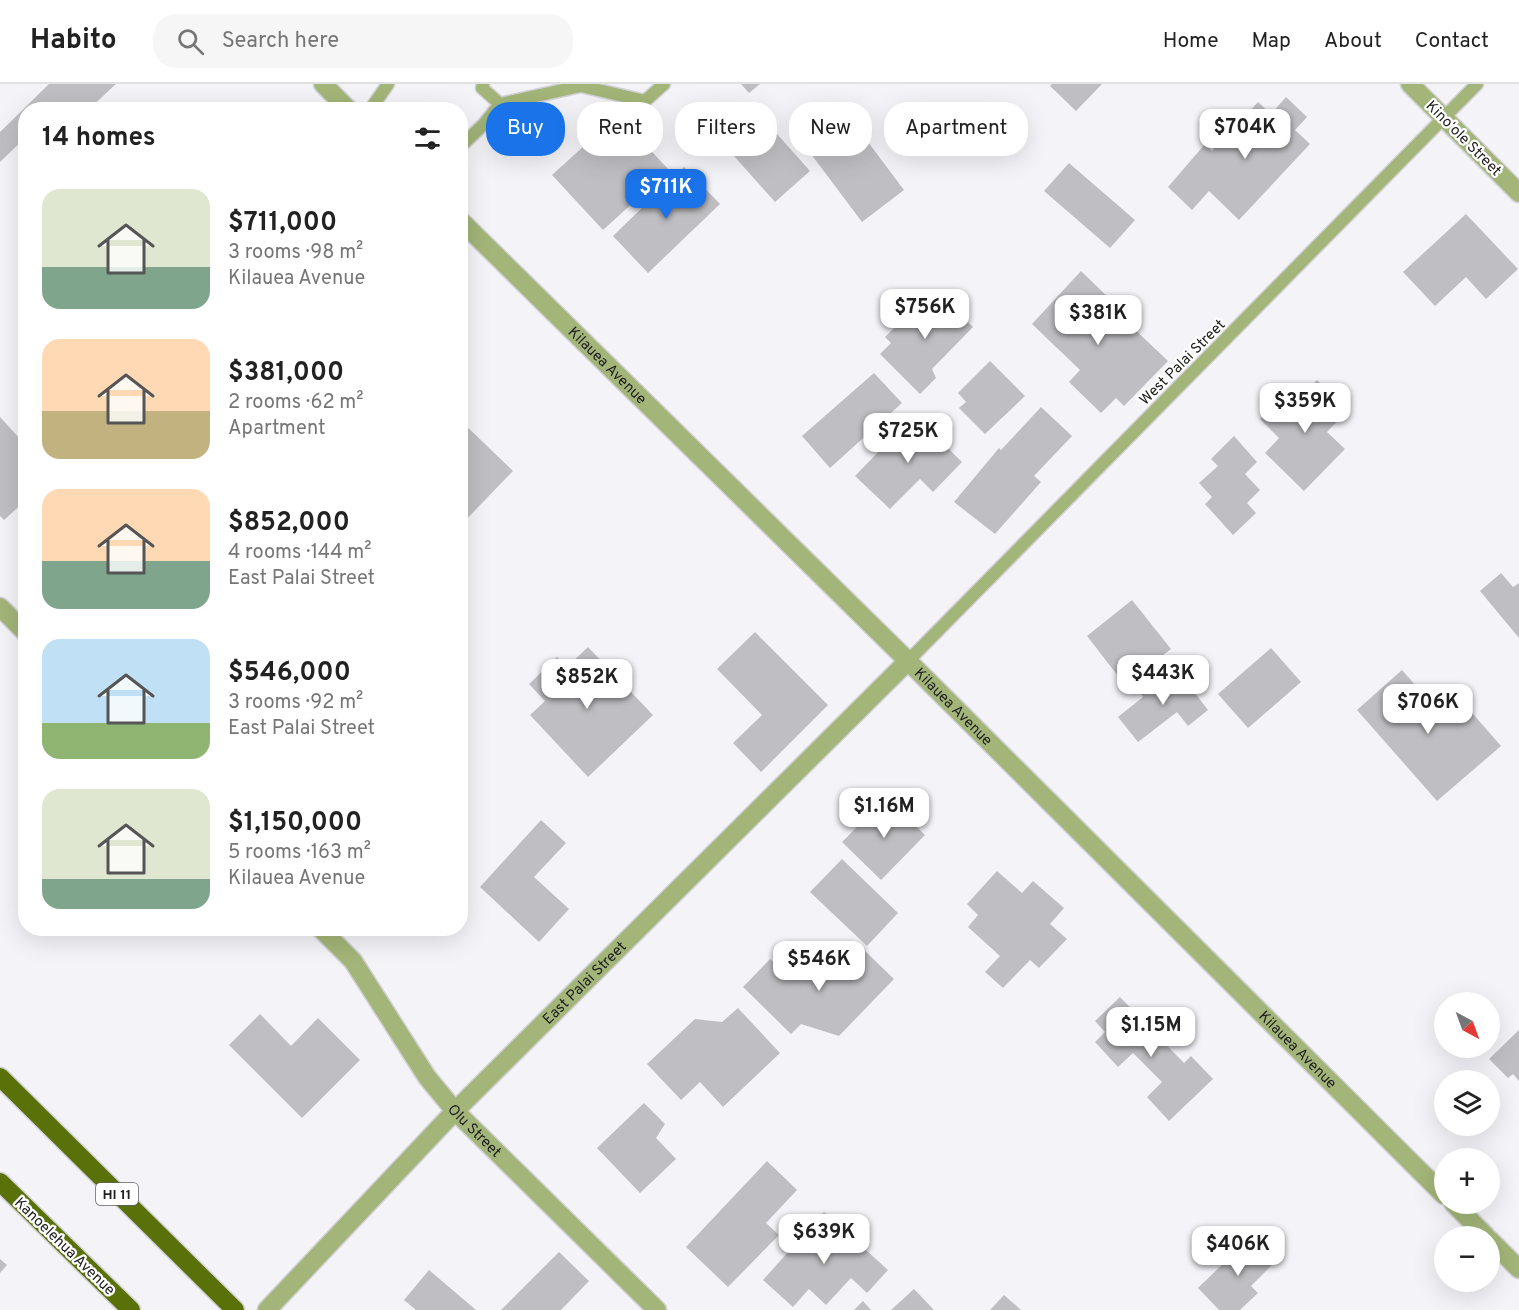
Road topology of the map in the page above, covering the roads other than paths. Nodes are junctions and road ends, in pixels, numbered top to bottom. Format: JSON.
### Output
{"nodes":[{"id":1,"x":323,"y":84,"type":"edge"},
{"id":2,"x":388,"y":84,"type":"edge"},
{"id":3,"x":483,"y":84,"type":"edge"},
{"id":4,"x":664,"y":84,"type":"edge"},
{"id":5,"x":1410,"y":84,"type":"edge"},
{"id":6,"x":1477,"y":84,"type":"edge"},
{"id":7,"x":341,"y":102,"type":"edge"},
{"id":8,"x":375,"y":102,"type":"edge"},
{"id":9,"x":498,"y":102,"type":"edge"},
{"id":10,"x":509,"y":102,"type":"edge"},
{"id":11,"x":1444,"y":118,"type":"junction"},
{"id":12,"x":486,"y":122,"type":"edge"},
{"id":13,"x":468,"y":139,"type":"edge"},
{"id":14,"x":1519,"y":193,"type":"edge"},
{"id":15,"x":468,"y":228,"type":"edge"},
{"id":16,"x":0,"y":607,"type":"edge"},
{"id":17,"x":18,"y":625,"type":"edge"},
{"id":18,"x":908,"y":661,"type":"junction"},
{"id":19,"x":328,"y":936,"type":"edge"},
{"id":20,"x":0,"y":1077,"type":"edge"},
{"id":21,"x":455,"y":1112,"type":"junction"},
{"id":22,"x":0,"y":1182,"type":"edge"},
{"id":23,"x":1434,"y":1185,"type":"edge"},
{"id":24,"x":1464,"y":1214,"type":"edge"},
{"id":25,"x":1476,"y":1226,"type":"edge"},
{"id":26,"x":1500,"y":1250,"type":"edge"},
{"id":27,"x":1519,"y":1269,"type":"edge"},
{"id":28,"x":131,"y":1310,"type":"edge"},
{"id":29,"x":235,"y":1310,"type":"edge"},
{"id":30,"x":267,"y":1310,"type":"edge"},
{"id":31,"x":657,"y":1310,"type":"edge"}],
"edges":[{"from":1,"to":7,"type":"street"},
{"from":2,"to":8,"type":"lane"},
{"from":3,"to":9,"type":"lane"},
{"from":4,"to":10,"type":"lane"},
{"from":5,"to":11,"type":"street","name":"Kinoʻole Street"},
{"from":6,"to":11,"type":"lane","name":"West Palai Street"},
{"from":11,"to":14,"type":"street","name":"Kinoʻole Street"},
{"from":11,"to":18,"type":"lane","name":"West Palai Street"},
{"from":12,"to":13,"type":"lane"},
{"from":15,"to":18,"type":"street","name":"Kilauea Avenue"},
{"from":16,"to":17,"type":"street"},
{"from":18,"to":21,"type":"street","name":"East Palai Street"},
{"from":18,"to":23,"type":"street","name":"Kilauea Avenue"},
{"from":19,"to":21,"type":"street","name":"Olu Street"},
{"from":20,"to":29,"type":"highway","number":"HI 11"},
{"from":21,"to":30,"type":"street","name":"East Palai Street"},
{"from":21,"to":31,"type":"street","name":"Olu Street"},
{"from":22,"to":28,"type":"highway","name":"Kanoelehua Avenue"},
{"from":24,"to":25,"type":"street"},
{"from":26,"to":27,"type":"street"}]}
